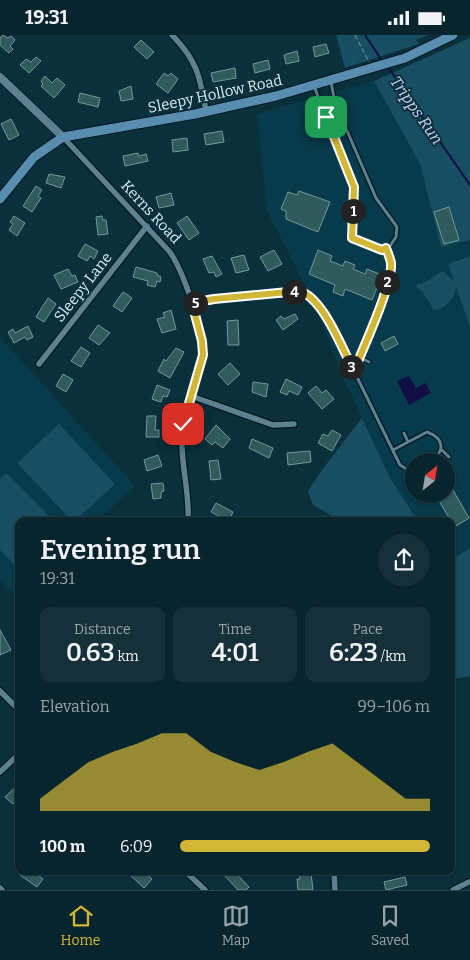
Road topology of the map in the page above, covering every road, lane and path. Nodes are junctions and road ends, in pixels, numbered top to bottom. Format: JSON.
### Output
{"nodes":[{"id":1,"x":172,"y":35,"type":"edge"},
{"id":2,"x":355,"y":35,"type":"edge"},
{"id":3,"x":453,"y":35,"type":"edge"},
{"id":4,"x":375,"y":68,"type":"junction"},
{"id":5,"x":0,"y":77,"type":"edge"},
{"id":6,"x":331,"y":80,"type":"junction"},
{"id":7,"x":314,"y":85,"type":"junction"},
{"id":8,"x":206,"y":111,"type":"junction"},
{"id":9,"x":63,"y":137,"type":"junction"},
{"id":10,"x":0,"y":199,"type":"edge"},
{"id":11,"x":147,"y":225,"type":"junction"},
{"id":12,"x":386,"y":248,"type":"junction"},
{"id":13,"x":299,"y":291,"type":"joint"},
{"id":14,"x":192,"y":303,"type":"junction"},
{"id":15,"x":359,"y":357,"type":"junction"},
{"id":16,"x":369,"y":362,"type":"dead end"},
{"id":17,"x":39,"y":364,"type":"dead end"},
{"id":18,"x":354,"y":371,"type":"junction"},
{"id":19,"x":191,"y":396,"type":"junction"},
{"id":20,"x":294,"y":424,"type":"dead end"},
{"id":21,"x":404,"y":433,"type":"dead end"},
{"id":22,"x":408,"y":442,"type":"junction"},
{"id":23,"x":393,"y":450,"type":"junction"},
{"id":24,"x":442,"y":450,"type":"junction"},
{"id":25,"x":440,"y":453,"type":"edge"},
{"id":26,"x":445,"y":453,"type":"edge"},
{"id":27,"x":405,"y":468,"type":"edge"},
{"id":28,"x":188,"y":517,"type":"edge"},
{"id":29,"x":0,"y":691,"type":"edge"},
{"id":30,"x":15,"y":706,"type":"edge"},
{"id":31,"x":15,"y":758,"type":"edge"},
{"id":32,"x":0,"y":771,"type":"edge"},
{"id":33,"x":190,"y":875,"type":"edge"},
{"id":34,"x":334,"y":875,"type":"edge"},
{"id":35,"x":470,"y":881,"type":"edge"},
{"id":36,"x":205,"y":890,"type":"edge"},
{"id":37,"x":335,"y":890,"type":"edge"},
{"id":38,"x":453,"y":890,"type":"edge"}],
"edges":[{"from":1,"to":8,"type":"street"},
{"from":2,"to":4,"type":"path"},
{"from":3,"to":4,"type":"main road","name":"Sleepy Hollow Road"},
{"from":4,"to":6,"type":"main road","name":"Sleepy Hollow Road"},
{"from":5,"to":9,"type":"street","name":"Kerns Road"},
{"from":6,"to":7,"type":"main road","name":"Sleepy Hollow Road"},
{"from":6,"to":12,"type":"lane"},
{"from":7,"to":8,"type":"main road","name":"Sleepy Hollow Road"},
{"from":7,"to":12,"type":"lane"},
{"from":8,"to":9,"type":"main road","name":"Sleepy Hollow Road"},
{"from":9,"to":10,"type":"main road","name":"Sleepy Hollow Road"},
{"from":9,"to":11,"type":"street","name":"Kerns Road"},
{"from":11,"to":14,"type":"street","name":"Kerns Road"},
{"from":11,"to":17,"type":"street","name":"Sleepy Lane"},
{"from":12,"to":15,"type":"lane"},
{"from":13,"to":14,"type":"street"},
{"from":13,"to":18,"type":"lane"},
{"from":14,"to":19,"type":"street","name":"Kerns Road"},
{"from":15,"to":16,"type":"lane"},
{"from":15,"to":18,"type":"lane"},
{"from":18,"to":23,"type":"lane"},
{"from":19,"to":20,"type":"street"},
{"from":19,"to":28,"type":"street","name":"Kerns Road"},
{"from":21,"to":22,"type":"lane"},
{"from":22,"to":23,"type":"lane"},
{"from":22,"to":24,"type":"lane"},
{"from":23,"to":27,"type":"lane"},
{"from":24,"to":25,"type":"lane"},
{"from":24,"to":26,"type":"lane"},
{"from":29,"to":30,"type":"street"},
{"from":31,"to":32,"type":"street"},
{"from":33,"to":36,"type":"street"},
{"from":34,"to":37,"type":"street"},
{"from":35,"to":38,"type":"street"}]}
